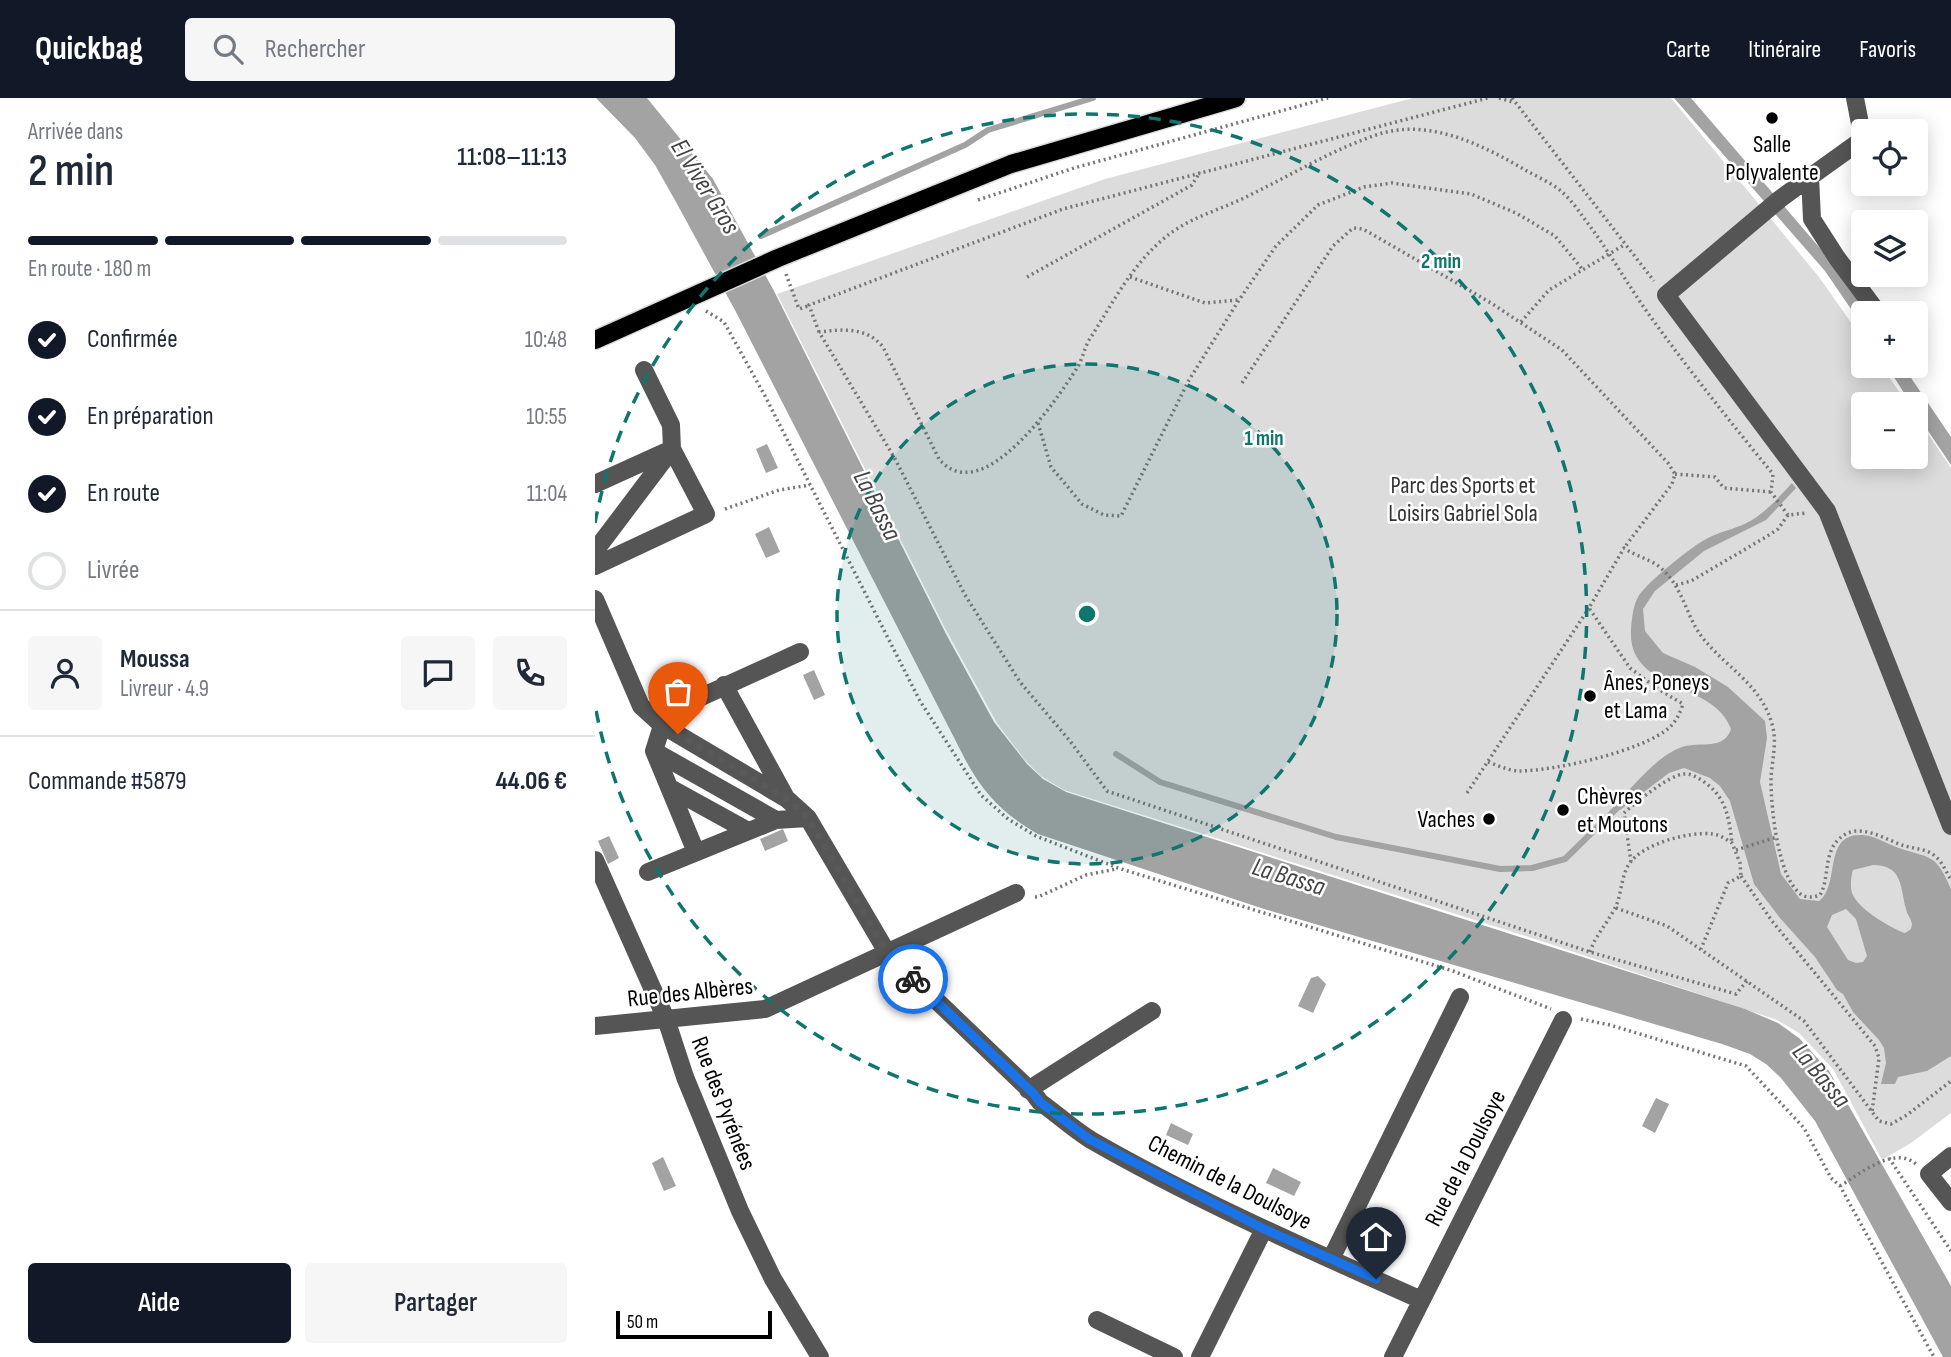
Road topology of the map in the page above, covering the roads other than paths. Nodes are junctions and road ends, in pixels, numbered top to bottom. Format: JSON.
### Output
{"nodes":[{"id":1,"x":1236,"y":98,"type":"edge"},
{"id":2,"x":1855,"y":98,"type":"edge"},
{"id":3,"x":1811,"y":177,"type":"junction"},
{"id":4,"x":1869,"y":301,"type":"edge"},
{"id":5,"x":595,"y":340,"type":"edge"},
{"id":6,"x":644,"y":370,"type":"dead end"},
{"id":7,"x":672,"y":449,"type":"junction"},
{"id":8,"x":595,"y":484,"type":"edge"},
{"id":9,"x":595,"y":551,"type":"edge"},
{"id":10,"x":595,"y":566,"type":"edge"},
{"id":11,"x":595,"y":598,"type":"edge"},
{"id":12,"x":800,"y":652,"type":"dead end"},
{"id":13,"x":724,"y":685,"type":"junction"},
{"id":14,"x":663,"y":725,"type":"junction"},
{"id":15,"x":654,"y":751,"type":"junction"},
{"id":16,"x":670,"y":788,"type":"junction"},
{"id":17,"x":787,"y":799,"type":"junction"},
{"id":18,"x":808,"y":818,"type":"junction"},
{"id":19,"x":776,"y":820,"type":"junction"},
{"id":20,"x":1951,"y":826,"type":"edge"},
{"id":21,"x":748,"y":831,"type":"junction"},
{"id":22,"x":696,"y":852,"type":"junction"},
{"id":23,"x":595,"y":860,"type":"edge"},
{"id":24,"x":648,"y":872,"type":"dead end"},
{"id":25,"x":1016,"y":893,"type":"road end"},
{"id":26,"x":888,"y":954,"type":"junction"},
{"id":27,"x":1460,"y":997,"type":"dead end"},
{"id":28,"x":1152,"y":1011,"type":"dead end"},
{"id":29,"x":1563,"y":1016,"type":"road end"},
{"id":30,"x":666,"y":1019,"type":"junction"},
{"id":31,"x":595,"y":1026,"type":"edge"},
{"id":32,"x":1028,"y":1090,"type":"junction"},
{"id":33,"x":1951,"y":1156,"type":"edge"},
{"id":34,"x":1951,"y":1202,"type":"edge"},
{"id":35,"x":1264,"y":1229,"type":"junction"},
{"id":36,"x":1331,"y":1259,"type":"junction"},
{"id":37,"x":1421,"y":1300,"type":"junction"},
{"id":38,"x":1097,"y":1320,"type":"dead end"},
{"id":39,"x":820,"y":1357,"type":"edge"},
{"id":40,"x":1174,"y":1357,"type":"edge"},
{"id":41,"x":1200,"y":1357,"type":"edge"},
{"id":42,"x":1393,"y":1357,"type":"edge"}],
"edges":[{"from":1,"to":5,"type":"main road"},
{"from":2,"to":3,"type":"street"},
{"from":3,"to":4,"type":"street"},
{"from":3,"to":20,"type":"street"},
{"from":6,"to":7,"type":"street"},
{"from":7,"to":8,"type":"street"},
{"from":7,"to":9,"type":"street"},
{"from":7,"to":10,"type":"street"},
{"from":11,"to":14,"type":"street"},
{"from":12,"to":13,"type":"street"},
{"from":13,"to":14,"type":"street"},
{"from":13,"to":17,"type":"street"},
{"from":14,"to":15,"type":"street"},
{"from":14,"to":17,"type":"street"},
{"from":15,"to":16,"type":"street"},
{"from":15,"to":19,"type":"street"},
{"from":16,"to":21,"type":"street"},
{"from":16,"to":22,"type":"street"},
{"from":17,"to":18,"type":"street","name":"Chemin de la Doulsoye"},
{"from":18,"to":19,"type":"street"},
{"from":18,"to":26,"type":"street","name":"Chemin de la Doulsoye"},
{"from":19,"to":21,"type":"street"},
{"from":21,"to":22,"type":"street"},
{"from":22,"to":24,"type":"street"},
{"from":23,"to":30,"type":"street","name":"Rue des Pyrénées"},
{"from":25,"to":26,"type":"street","name":"Rue des Albères"},
{"from":26,"to":30,"type":"street","name":"Rue des Albères"},
{"from":26,"to":32,"type":"street","name":"Chemin de la Doulsoye"},
{"from":27,"to":36,"type":"street"},
{"from":28,"to":32,"type":"street"},
{"from":29,"to":37,"type":"street","name":"Rue de la Doulsoye"},
{"from":30,"to":31,"type":"street","name":"Rue des Albères"},
{"from":30,"to":39,"type":"street","name":"Rue des Pyrénées"},
{"from":32,"to":35,"type":"street","name":"Chemin de la Doulsoye"},
{"from":33,"to":34,"type":"street"},
{"from":35,"to":36,"type":"street","name":"Chemin de la Doulsoye"},
{"from":35,"to":41,"type":"street"},
{"from":36,"to":37,"type":"street","name":"Chemin de la Doulsoye"},
{"from":37,"to":42,"type":"street","name":"Rue de la Doulsoye"},
{"from":38,"to":40,"type":"street"}]}
